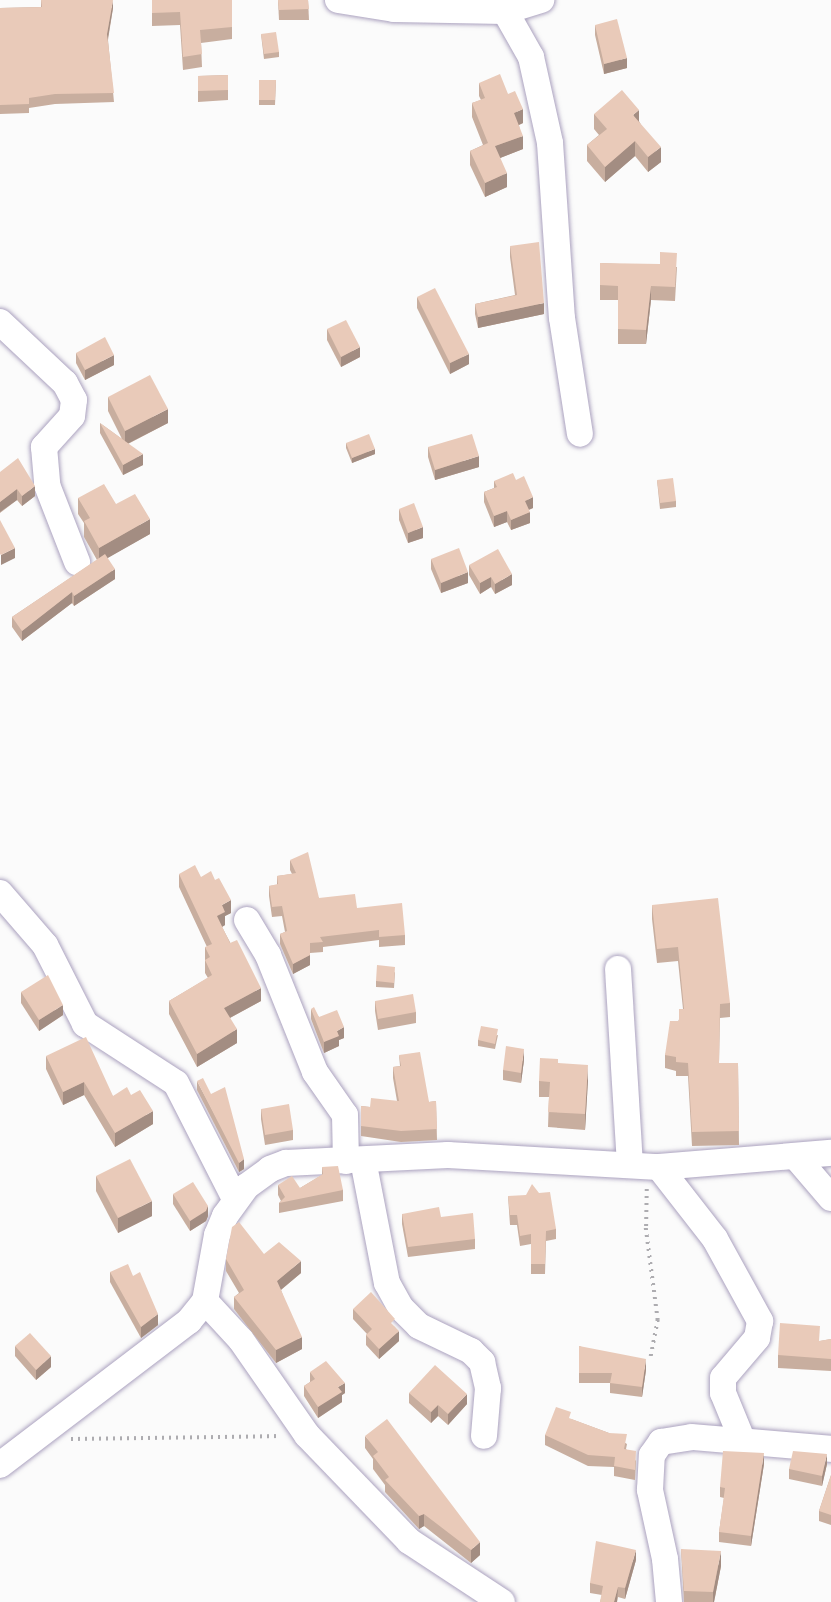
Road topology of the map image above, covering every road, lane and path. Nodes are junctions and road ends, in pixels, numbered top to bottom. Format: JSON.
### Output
{"nodes":[{"id":1,"x":338,"y":0,"type":"edge"},
{"id":2,"x":541,"y":0,"type":"edge"},
{"id":3,"x":505,"y":11,"type":"junction"},
{"id":4,"x":0,"y":322,"type":"edge"},
{"id":5,"x":580,"y":434,"type":"dead end"},
{"id":6,"x":77,"y":562,"type":"dead end"},
{"id":7,"x":0,"y":893,"type":"edge"},
{"id":8,"x":247,"y":920,"type":"dead end"},
{"id":9,"x":618,"y":969,"type":"dead end"},
{"id":10,"x":831,"y":1153,"type":"edge"},
{"id":11,"x":796,"y":1157,"type":"junction"},
{"id":12,"x":355,"y":1160,"type":"junction"},
{"id":13,"x":646,"y":1165,"type":"junction"},
{"id":14,"x":831,"y":1198,"type":"edge"},
{"id":15,"x":235,"y":1199,"type":"junction"},
{"id":16,"x":205,"y":1301,"type":"junction"},
{"id":17,"x":651,"y":1356,"type":"dead end"},
{"id":18,"x":307,"y":1435,"type":"junction"},
{"id":19,"x":484,"y":1436,"type":"dead end"},
{"id":20,"x":66,"y":1440,"type":"dead end"},
{"id":21,"x":744,"y":1444,"type":"junction"},
{"id":22,"x":831,"y":1449,"type":"edge"},
{"id":23,"x":0,"y":1465,"type":"edge"},
{"id":24,"x":502,"y":1602,"type":"edge"},
{"id":25,"x":669,"y":1602,"type":"edge"}],
"edges":[{"from":1,"to":3,"type":"street"},
{"from":2,"to":3,"type":"street"},
{"from":3,"to":5,"type":"street"},
{"from":4,"to":6,"type":"street"},
{"from":7,"to":15,"type":"street"},
{"from":8,"to":12,"type":"street"},
{"from":9,"to":13,"type":"street"},
{"from":10,"to":11,"type":"street"},
{"from":11,"to":13,"type":"street"},
{"from":11,"to":14,"type":"street"},
{"from":12,"to":13,"type":"street"},
{"from":12,"to":15,"type":"street"},
{"from":12,"to":19,"type":"street"},
{"from":13,"to":17,"type":"path"},
{"from":13,"to":21,"type":"street"},
{"from":15,"to":16,"type":"street"},
{"from":16,"to":18,"type":"street"},
{"from":16,"to":23,"type":"street"},
{"from":18,"to":20,"type":"path"},
{"from":18,"to":24,"type":"street"},
{"from":21,"to":22,"type":"street"},
{"from":21,"to":25,"type":"street"}]}
